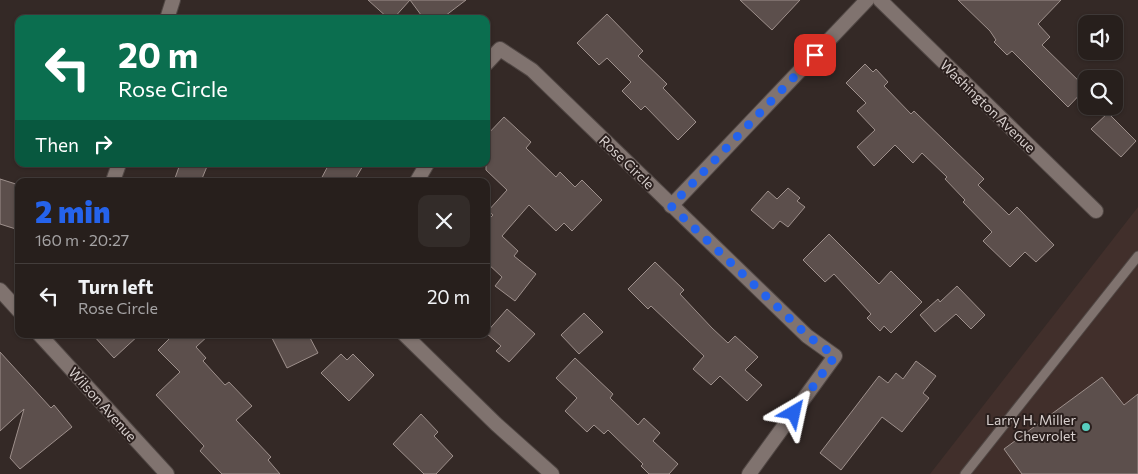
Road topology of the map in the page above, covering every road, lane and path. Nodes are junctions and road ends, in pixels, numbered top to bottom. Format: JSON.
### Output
{"nodes":[{"id":1,"x":173,"y":0,"type":"edge"},
{"id":2,"x":867,"y":0,"type":"edge"},
{"id":3,"x":880,"y":0,"type":"edge"},
{"id":4,"x":168,"y":15,"type":"edge"},
{"id":5,"x":490,"y":59,"type":"edge"},
{"id":6,"x":425,"y":167,"type":"edge"},
{"id":7,"x":419,"y":178,"type":"edge"},
{"id":8,"x":671,"y":206,"type":"junction"},
{"id":9,"x":1096,"y":211,"type":"dead end"},
{"id":10,"x":1138,"y":256,"type":"edge"},
{"id":11,"x":0,"y":290,"type":"edge"},
{"id":12,"x":15,"y":307,"type":"edge"},
{"id":13,"x":43,"y":338,"type":"edge"},
{"id":14,"x":408,"y":338,"type":"edge"},
{"id":15,"x":167,"y":474,"type":"edge"},
{"id":16,"x":552,"y":474,"type":"edge"},
{"id":17,"x":749,"y":474,"type":"edge"},
{"id":18,"x":965,"y":474,"type":"edge"}],
"edges":[{"from":1,"to":4,"type":"street"},
{"from":2,"to":8,"type":"street"},
{"from":3,"to":9,"type":"street","name":"Washington Avenue"},
{"from":5,"to":8,"type":"street","name":"Rose Circle"},
{"from":6,"to":7,"type":"street"},
{"from":8,"to":17,"type":"street","name":"Rose Circle"},
{"from":10,"to":18,"type":"lane"},
{"from":11,"to":12,"type":"street"},
{"from":13,"to":15,"type":"street","name":"Wilson Avenue"},
{"from":14,"to":16,"type":"street"}]}
